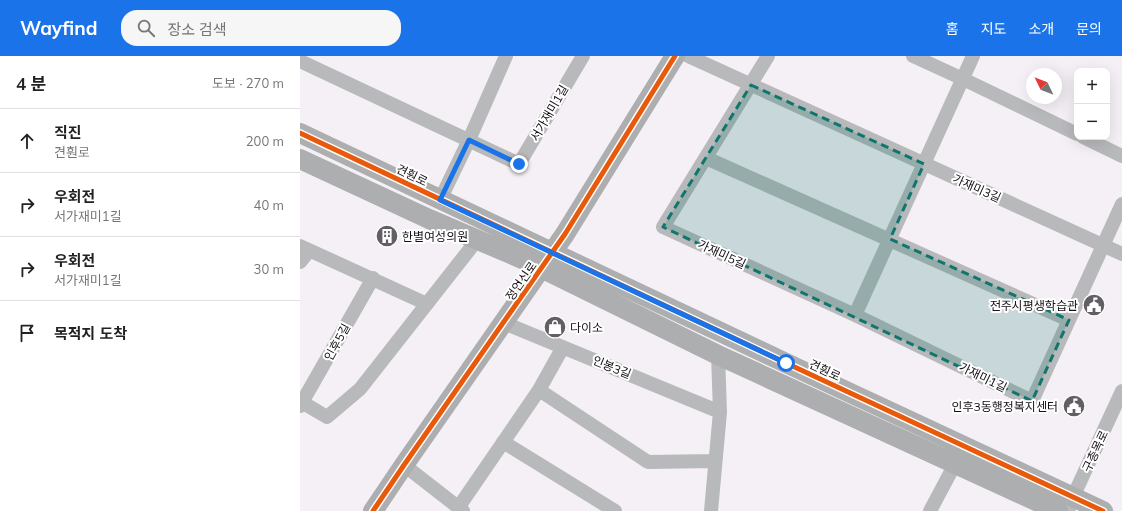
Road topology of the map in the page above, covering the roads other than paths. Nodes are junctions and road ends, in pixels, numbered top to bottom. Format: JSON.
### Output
{"nodes":[{"id":1,"x":506,"y":56,"type":"edge"},
{"id":2,"x":582,"y":56,"type":"edge"},
{"id":3,"x":675,"y":56,"type":"edge"},
{"id":4,"x":688,"y":56,"type":"edge"},
{"id":5,"x":768,"y":56,"type":"edge"},
{"id":6,"x":913,"y":56,"type":"edge"},
{"id":7,"x":973,"y":56,"type":"edge"},
{"id":8,"x":300,"y":61,"type":"edge"},
{"id":9,"x":963,"y":79,"type":"junction"},
{"id":10,"x":751,"y":85,"type":"junction"},
{"id":11,"x":1074,"y":132,"type":"edge"},
{"id":12,"x":300,"y":133,"type":"edge"},
{"id":13,"x":469,"y":140,"type":"junction"},
{"id":14,"x":1089,"y":140,"type":"edge"},
{"id":15,"x":1122,"y":156,"type":"edge"},
{"id":16,"x":706,"y":158,"type":"junction"},
{"id":17,"x":300,"y":159,"type":"edge"},
{"id":18,"x":924,"y":164,"type":"junction"},
{"id":19,"x":440,"y":200,"type":"junction"},
{"id":20,"x":1122,"y":204,"type":"edge"},
{"id":21,"x":890,"y":239,"type":"junction"},
{"id":22,"x":477,"y":240,"type":"junction"},
{"id":23,"x":1103,"y":245,"type":"junction"},
{"id":24,"x":303,"y":253,"type":"edge"},
{"id":25,"x":1122,"y":254,"type":"edge"},
{"id":26,"x":547,"y":260,"type":"junction"},
{"id":27,"x":373,"y":278,"type":"junction"},
{"id":28,"x":427,"y":304,"type":"junction"},
{"id":29,"x":855,"y":315,"type":"junction"},
{"id":30,"x":1069,"y":320,"type":"junction"},
{"id":31,"x":504,"y":322,"type":"junction"},
{"id":32,"x":564,"y":347,"type":"junction"},
{"id":33,"x":718,"y":355,"type":"junction"},
{"id":34,"x":539,"y":390,"type":"junction"},
{"id":35,"x":1122,"y":391,"type":"edge"},
{"id":36,"x":301,"y":403,"type":"edge"},
{"id":37,"x":720,"y":412,"type":"junction"},
{"id":38,"x":503,"y":442,"type":"junction"},
{"id":39,"x":715,"y":461,"type":"junction"},
{"id":40,"x":955,"y":464,"type":"junction"},
{"id":41,"x":404,"y":465,"type":"junction"},
{"id":42,"x":1071,"y":504,"type":"edge"},
{"id":43,"x":379,"y":509,"type":"edge"},
{"id":44,"x":461,"y":509,"type":"edge"},
{"id":45,"x":615,"y":511,"type":"edge"},
{"id":46,"x":711,"y":511,"type":"edge"},
{"id":47,"x":930,"y":511,"type":"edge"},
{"id":48,"x":1058,"y":511,"type":"edge"},
{"id":49,"x":1103,"y":511,"type":"edge"}],
"edges":[{"from":1,"to":13,"type":"street"},
{"from":2,"to":13,"type":"street","name":"서가재미1길"},
{"from":3,"to":26,"type":"street","name":"정언신로"},
{"from":4,"to":10,"type":"street"},
{"from":5,"to":10,"type":"street","name":"가재미5길"},
{"from":6,"to":9,"type":"street"},
{"from":7,"to":9,"type":"street"},
{"from":8,"to":13,"type":"street","name":"서가재미1길"},
{"from":9,"to":11,"type":"street"},
{"from":9,"to":18,"type":"street"},
{"from":10,"to":16,"type":"street","name":"가재미5길"},
{"from":10,"to":18,"type":"street","name":"가재미3길"},
{"from":12,"to":19,"type":"street","name":"견훤로"},
{"from":13,"to":19,"type":"street"},
{"from":14,"to":15,"type":"street"},
{"from":16,"to":21,"type":"street"},
{"from":16,"to":29,"type":"street","name":"가재미5길"},
{"from":17,"to":22,"type":"street","name":"견훤로"},
{"from":18,"to":21,"type":"street"},
{"from":18,"to":23,"type":"street","name":"가재미3길"},
{"from":19,"to":26,"type":"street","name":"견훤로"},
{"from":20,"to":23,"type":"street","name":"가재미1길"},
{"from":21,"to":29,"type":"street"},
{"from":21,"to":30,"type":"street"},
{"from":22,"to":26,"type":"street","name":"견훤로"},
{"from":22,"to":28,"type":"street"},
{"from":23,"to":25,"type":"street"},
{"from":23,"to":30,"type":"street","name":"가재미1길"},
{"from":24,"to":27,"type":"street"},
{"from":26,"to":31,"type":"street","name":"정언신로"},
{"from":26,"to":33,"type":"street","name":"견훤로"},
{"from":26,"to":42,"type":"street","name":"견훤로"},
{"from":27,"to":28,"type":"street"},
{"from":27,"to":36,"type":"street","name":"인후5길"},
{"from":28,"to":36,"type":"street"},
{"from":29,"to":30,"type":"street","name":"가재미1길"},
{"from":31,"to":32,"type":"street","name":"인봉3길"},
{"from":31,"to":41,"type":"street","name":"정언신로"},
{"from":32,"to":34,"type":"street"},
{"from":32,"to":37,"type":"street","name":"인봉3길"},
{"from":33,"to":37,"type":"street"},
{"from":33,"to":40,"type":"street","name":"견훤로"},
{"from":34,"to":38,"type":"street"},
{"from":34,"to":39,"type":"street"},
{"from":35,"to":42,"type":"street","name":"구총목로"},
{"from":37,"to":39,"type":"street"},
{"from":38,"to":44,"type":"street"},
{"from":38,"to":45,"type":"street"},
{"from":39,"to":46,"type":"street"},
{"from":40,"to":47,"type":"street"},
{"from":40,"to":48,"type":"street","name":"견훤로"},
{"from":41,"to":43,"type":"street","name":"정언신로"},
{"from":41,"to":44,"type":"street"},
{"from":42,"to":49,"type":"street","name":"견훤로"}]}
